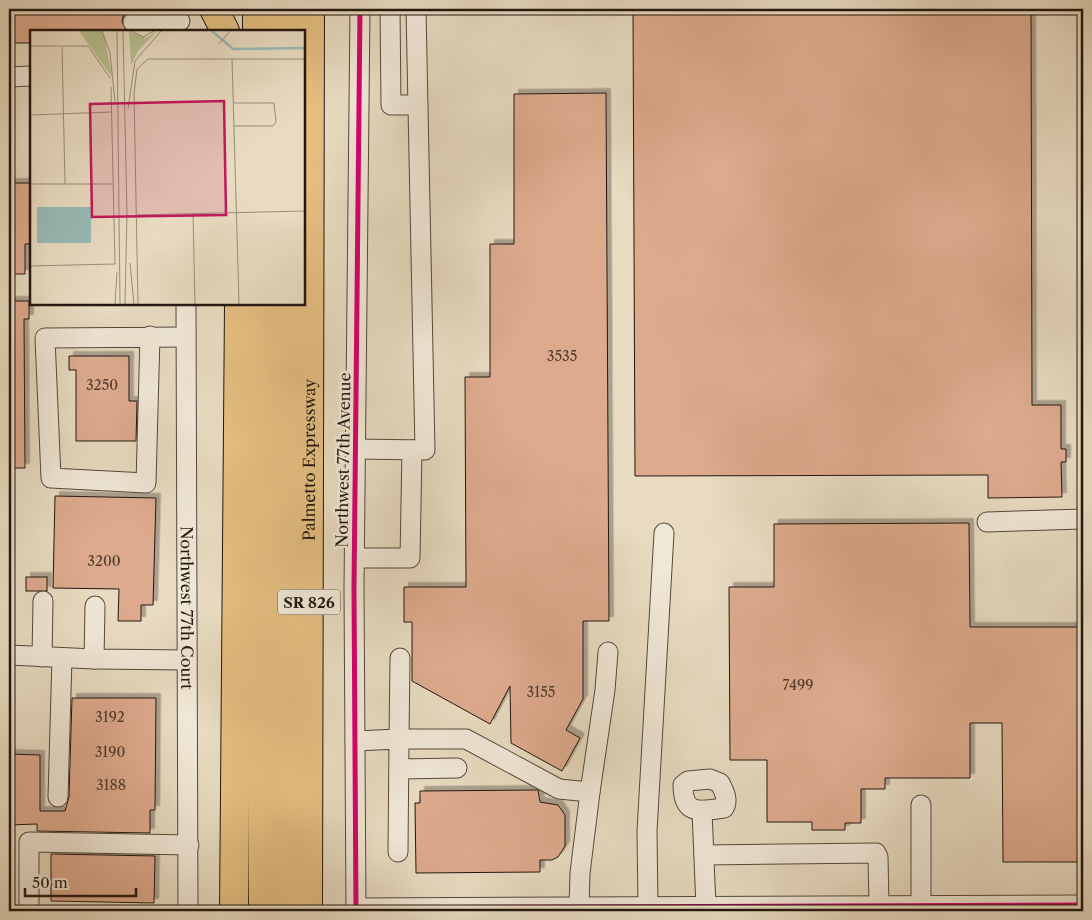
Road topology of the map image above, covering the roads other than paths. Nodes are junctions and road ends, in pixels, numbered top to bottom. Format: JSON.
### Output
{"nodes":[{"id":1,"x":214,"y":9,"type":"edge"},
{"id":2,"x":232,"y":9,"type":"edge"},
{"id":3,"x":257,"y":9,"type":"edge"},
{"id":4,"x":283,"y":9,"type":"edge"},
{"id":5,"x":310,"y":9,"type":"edge"},
{"id":6,"x":319,"y":9,"type":"edge"},
{"id":7,"x":360,"y":9,"type":"edge"},
{"id":8,"x":390,"y":9,"type":"edge"},
{"id":9,"x":416,"y":9,"type":"edge"},
{"id":10,"x":180,"y":20,"type":"edge"},
{"id":11,"x":133,"y":22,"type":"dead end"},
{"id":12,"x":224,"y":30,"type":"edge"},
{"id":13,"x":232,"y":30,"type":"edge"},
{"id":14,"x":258,"y":30,"type":"edge"},
{"id":15,"x":283,"y":30,"type":"edge"},
{"id":16,"x":311,"y":48,"type":"junction"},
{"id":17,"x":30,"y":76,"type":"edge"},
{"id":18,"x":9,"y":77,"type":"edge"},
{"id":19,"x":359,"y":102,"type":"junction"},
{"id":20,"x":391,"y":105,"type":"junction"},
{"id":21,"x":418,"y":105,"type":"junction"},
{"id":22,"x":186,"y":305,"type":"edge"},
{"id":23,"x":239,"y":305,"type":"edge"},
{"id":24,"x":259,"y":305,"type":"edge"},
{"id":25,"x":285,"y":305,"type":"edge"},
{"id":26,"x":150,"y":336,"type":"junction"},
{"id":27,"x":186,"y":338,"type":"junction"},
{"id":28,"x":356,"y":449,"type":"junction"},
{"id":29,"x":412,"y":450,"type":"junction"},
{"id":30,"x":1083,"y":519,"type":"edge"},
{"id":31,"x":987,"y":522,"type":"dead end"},
{"id":32,"x":664,"y":533,"type":"dead end"},
{"id":33,"x":355,"y":558,"type":"junction"},
{"id":34,"x":43,"y":601,"type":"dead end"},
{"id":35,"x":95,"y":606,"type":"dead end"},
{"id":36,"x":608,"y":652,"type":"dead end"},
{"id":37,"x":9,"y":654,"type":"edge"},
{"id":38,"x":42,"y":657,"type":"junction"},
{"id":39,"x":62,"y":658,"type":"junction"},
{"id":40,"x":400,"y":658,"type":"dead end"},
{"id":41,"x":94,"y":659,"type":"junction"},
{"id":42,"x":187,"y":660,"type":"junction"},
{"id":43,"x":399,"y":739,"type":"junction"},
{"id":44,"x":355,"y":740,"type":"junction"},
{"id":45,"x":457,"y":768,"type":"dead end"},
{"id":46,"x":399,"y":769,"type":"junction"},
{"id":47,"x":590,"y":792,"type":"junction"},
{"id":48,"x":58,"y":796,"type":"dead end"},
{"id":49,"x":921,"y":805,"type":"dead end"},
{"id":50,"x":702,"y":811,"type":"dead end"},
{"id":51,"x":189,"y":845,"type":"junction"},
{"id":52,"x":398,"y":852,"type":"dead end"},
{"id":53,"x":704,"y":855,"type":"junction"},
{"id":54,"x":1083,"y":905,"type":"edge"},
{"id":55,"x":921,"y":906,"type":"junction"},
{"id":56,"x":579,"y":907,"type":"junction"},
{"id":57,"x":648,"y":907,"type":"junction"},
{"id":58,"x":706,"y":907,"type":"junction"},
{"id":59,"x":874,"y":907,"type":"edge"},
{"id":60,"x":824,"y":908,"type":"edge"},
{"id":61,"x":356,"y":910,"type":"edge"},
{"id":62,"x":411,"y":910,"type":"edge"},
{"id":63,"x":29,"y":911,"type":"edge"},
{"id":64,"x":188,"y":911,"type":"edge"},
{"id":65,"x":234,"y":911,"type":"edge"},
{"id":66,"x":262,"y":911,"type":"edge"},
{"id":67,"x":288,"y":911,"type":"edge"},
{"id":68,"x":308,"y":911,"type":"edge"}],
"edges":[{"from":1,"to":12,"type":"highway"},
{"from":2,"to":13,"type":"highway"},
{"from":3,"to":14,"type":"highway"},
{"from":4,"to":15,"type":"highway"},
{"from":5,"to":16,"type":"highway","name":"Palmetto Expressway","number":"SR 826"},
{"from":6,"to":16,"type":"highway"},
{"from":7,"to":19,"type":"street","name":"Northwest 77th Avenue"},
{"from":8,"to":20,"type":"street"},
{"from":9,"to":21,"type":"street"},
{"from":10,"to":11,"type":"street"},
{"from":16,"to":68,"type":"highway","name":"Palmetto Expressway","number":"SR 826"},
{"from":17,"to":18,"type":"street"},
{"from":19,"to":20,"type":"street"},
{"from":19,"to":28,"type":"street","name":"Northwest 77th Avenue"},
{"from":20,"to":21,"type":"street"},
{"from":21,"to":29,"type":"street"},
{"from":22,"to":27,"type":"street","name":"Northwest 77th Court"},
{"from":23,"to":65,"type":"highway"},
{"from":24,"to":66,"type":"highway"},
{"from":25,"to":67,"type":"highway"},
{"from":26,"to":26,"type":"street"},
{"from":26,"to":27,"type":"street"},
{"from":27,"to":42,"type":"street","name":"Northwest 77th Court"},
{"from":28,"to":29,"type":"street"},
{"from":28,"to":33,"type":"street","name":"Northwest 77th Avenue"},
{"from":29,"to":33,"type":"street"},
{"from":30,"to":31,"type":"street"},
{"from":32,"to":57,"type":"street"},
{"from":33,"to":44,"type":"street","name":"Northwest 77th Avenue"},
{"from":34,"to":38,"type":"street"},
{"from":35,"to":41,"type":"street"},
{"from":36,"to":47,"type":"street"},
{"from":37,"to":38,"type":"street"},
{"from":38,"to":39,"type":"street"},
{"from":39,"to":41,"type":"street"},
{"from":39,"to":48,"type":"street"},
{"from":40,"to":43,"type":"street"},
{"from":41,"to":42,"type":"street"},
{"from":42,"to":51,"type":"street","name":"Northwest 77th Court"},
{"from":43,"to":44,"type":"street"},
{"from":43,"to":46,"type":"street"},
{"from":43,"to":47,"type":"street"},
{"from":44,"to":61,"type":"street","name":"Northwest 77th Avenue"},
{"from":45,"to":46,"type":"street"},
{"from":46,"to":52,"type":"street"},
{"from":47,"to":56,"type":"street"},
{"from":49,"to":55,"type":"street"},
{"from":50,"to":53,"type":"street"},
{"from":51,"to":63,"type":"street"},
{"from":51,"to":64,"type":"street","name":"Northwest 77th Court"},
{"from":53,"to":58,"type":"street"},
{"from":53,"to":59,"type":"street"},
{"from":54,"to":55,"type":"street"},
{"from":55,"to":59,"type":"street"},
{"from":56,"to":57,"type":"street"},
{"from":56,"to":62,"type":"street"},
{"from":57,"to":58,"type":"street"},
{"from":58,"to":60,"type":"street"},
{"from":59,"to":60,"type":"street"},
{"from":61,"to":62,"type":"street"}]}
